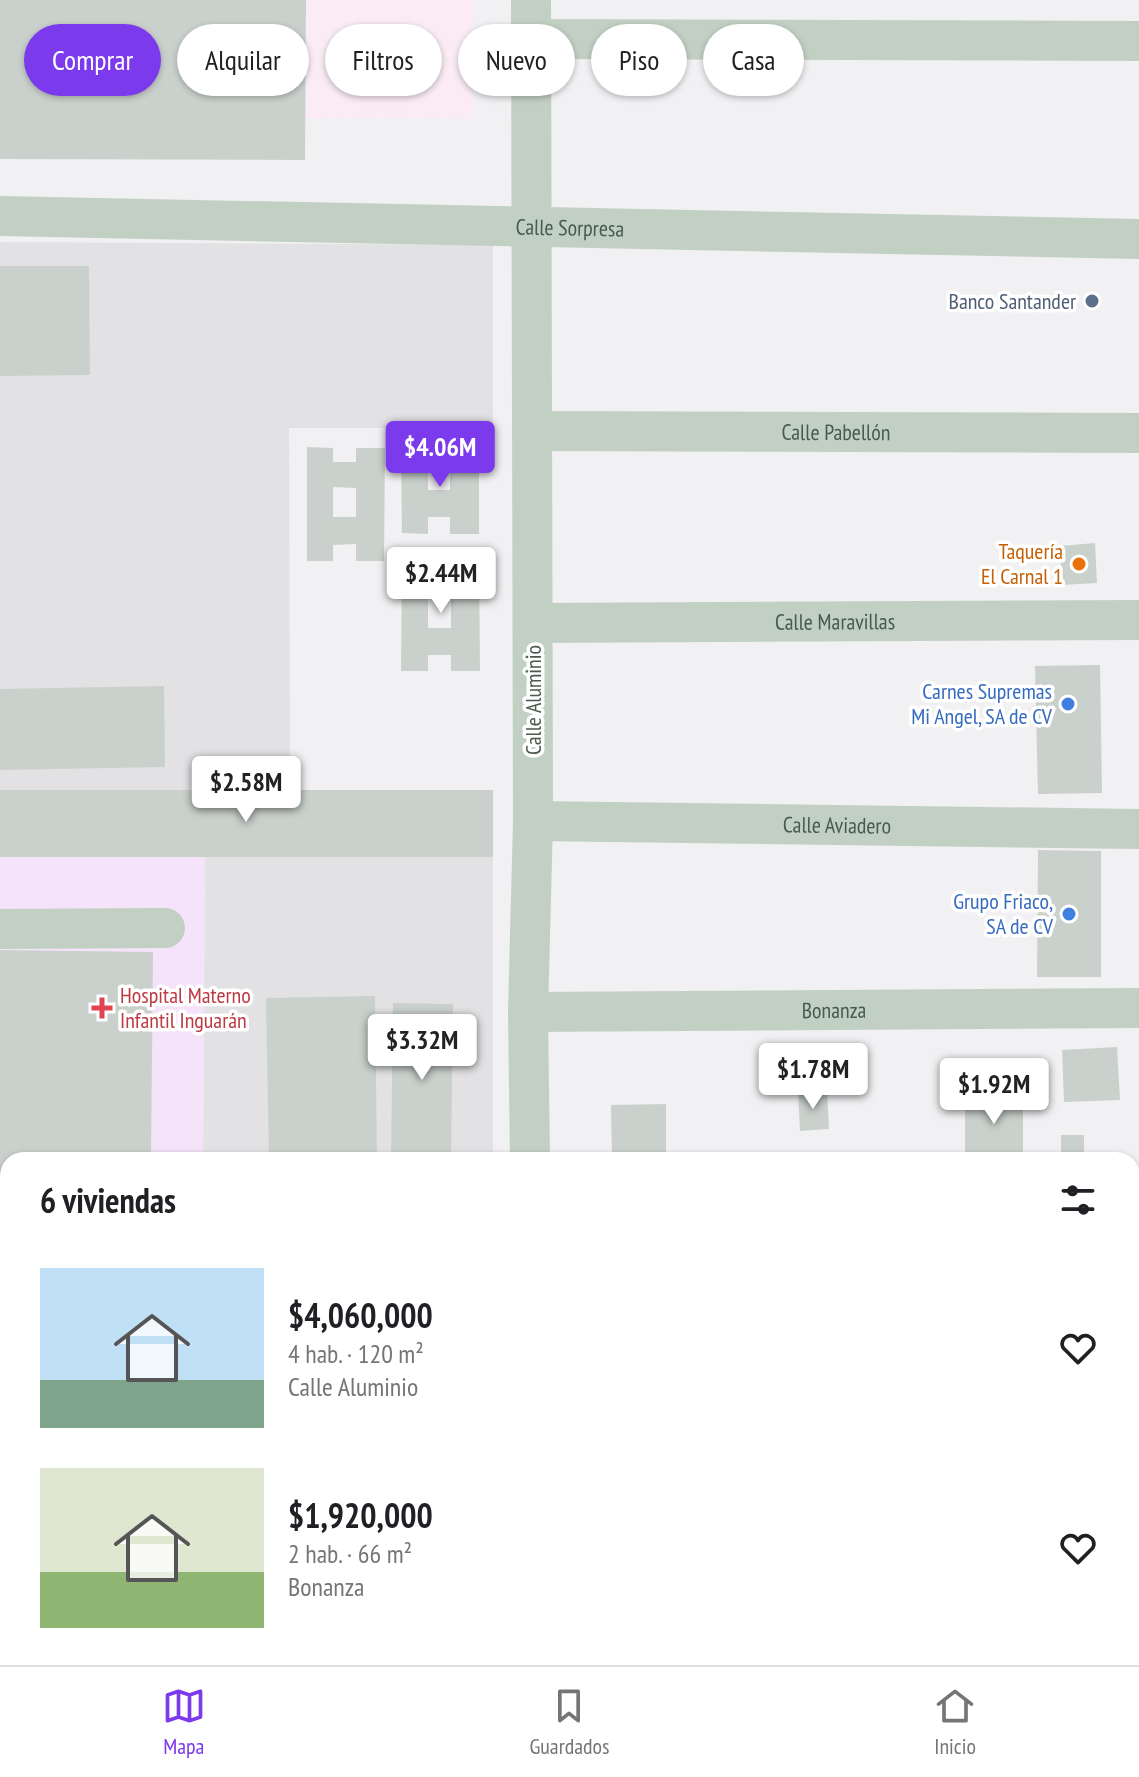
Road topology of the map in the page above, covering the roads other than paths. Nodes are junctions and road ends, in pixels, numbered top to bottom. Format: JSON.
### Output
{"nodes":[{"id":1,"x":531,"y":0,"type":"edge"},
{"id":2,"x":531,"y":24,"type":"edge"},
{"id":3,"x":575,"y":39,"type":"edge"},
{"id":4,"x":1139,"y":41,"type":"edge"},
{"id":5,"x":531,"y":96,"type":"edge"},
{"id":6,"x":0,"y":216,"type":"edge"},
{"id":7,"x":531,"y":227,"type":"junction"},
{"id":8,"x":1139,"y":239,"type":"edge"},
{"id":9,"x":532,"y":431,"type":"junction"},
{"id":10,"x":1139,"y":433,"type":"edge"},
{"id":11,"x":1139,"y":620,"type":"edge"},
{"id":12,"x":533,"y":623,"type":"junction"},
{"id":13,"x":533,"y":821,"type":"junction"},
{"id":14,"x":1139,"y":829,"type":"edge"},
{"id":15,"x":165,"y":928,"type":"dead end"},
{"id":16,"x":0,"y":929,"type":"edge"},
{"id":17,"x":1139,"y":1008,"type":"edge"},
{"id":18,"x":528,"y":1012,"type":"junction"},
{"id":19,"x":530,"y":1152,"type":"edge"}],
"edges":[{"from":1,"to":2,"type":"street","name":"Calle Aluminio"},
{"from":3,"to":4,"type":"street"},
{"from":5,"to":7,"type":"street","name":"Calle Aluminio"},
{"from":6,"to":7,"type":"street","name":"Calle Sorpresa"},
{"from":7,"to":8,"type":"street","name":"Calle Sorpresa"},
{"from":7,"to":9,"type":"street","name":"Calle Aluminio"},
{"from":9,"to":10,"type":"street","name":"Calle Pabellón"},
{"from":9,"to":12,"type":"street","name":"Calle Aluminio"},
{"from":11,"to":12,"type":"street","name":"Calle Maravillas"},
{"from":12,"to":13,"type":"street","name":"Calle Aluminio"},
{"from":13,"to":14,"type":"street","name":"Calle Aviadero"},
{"from":13,"to":18,"type":"street","name":"Calle Aluminio"},
{"from":15,"to":16,"type":"street"},
{"from":17,"to":18,"type":"street","name":"Bonanza"},
{"from":18,"to":19,"type":"street","name":"Calle Aluminio"}]}
